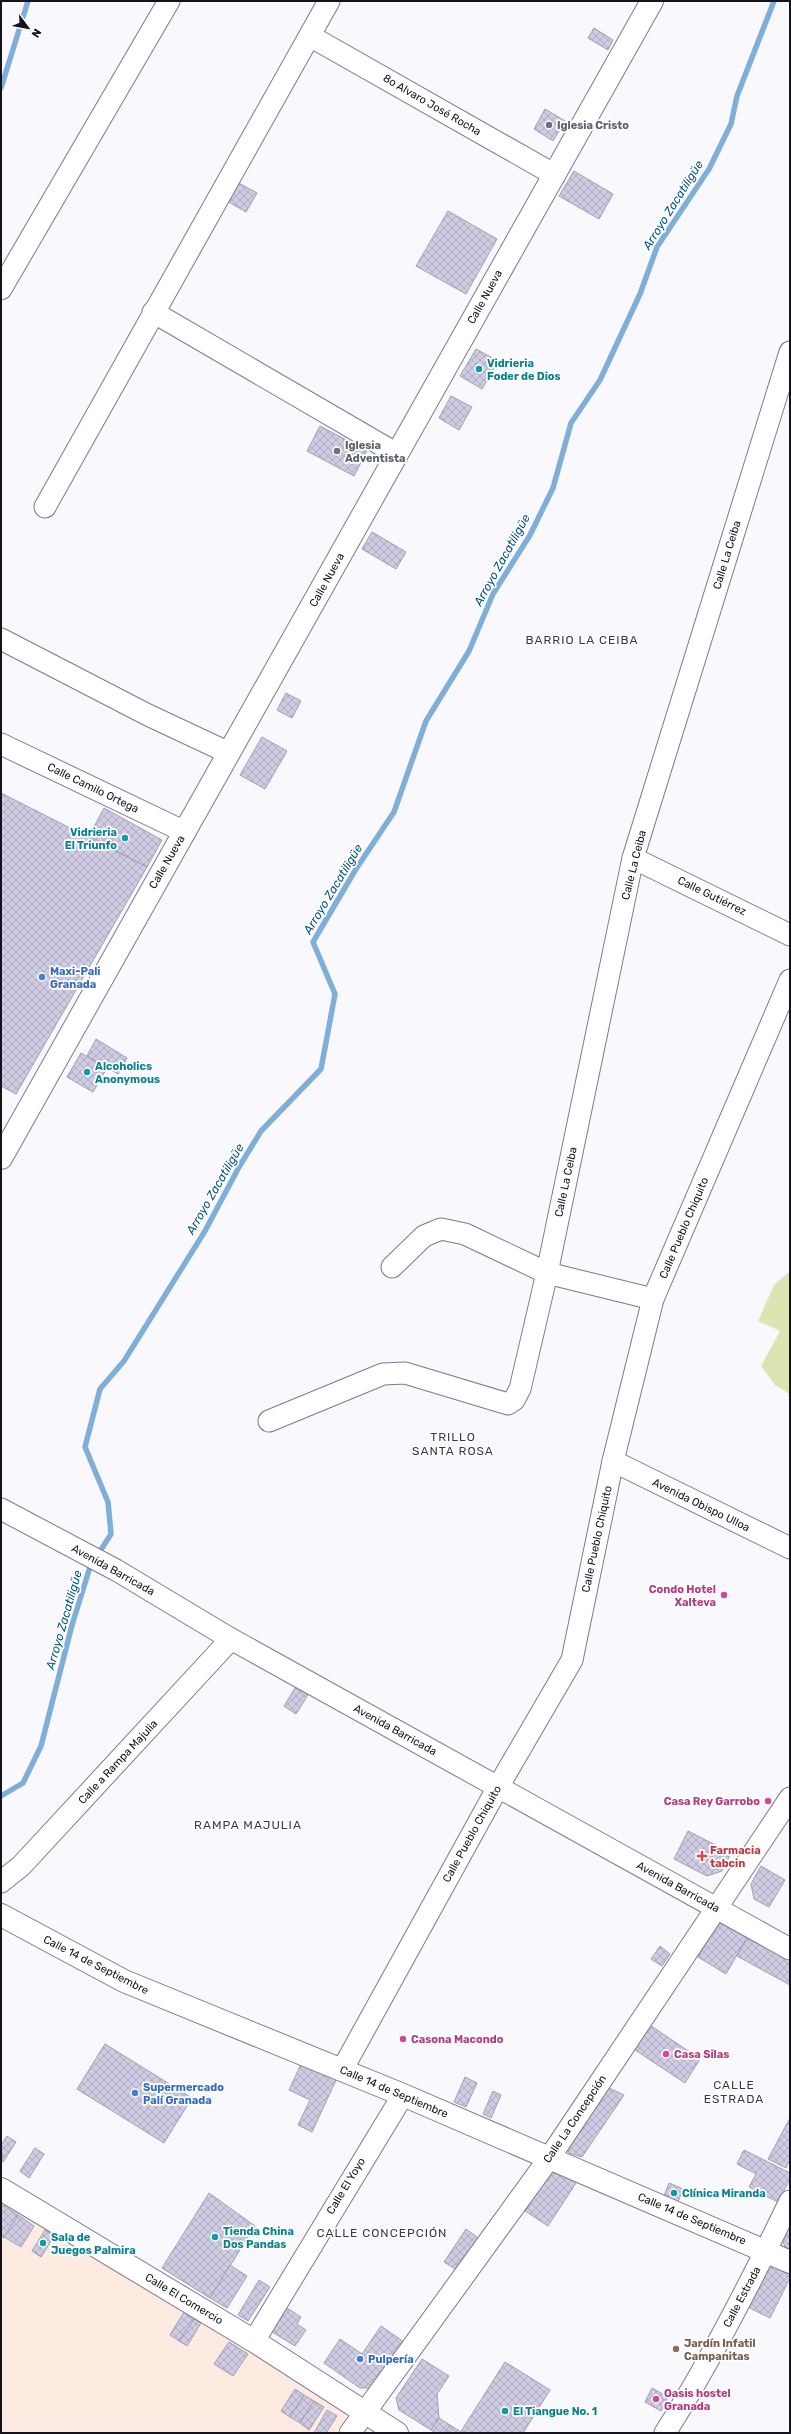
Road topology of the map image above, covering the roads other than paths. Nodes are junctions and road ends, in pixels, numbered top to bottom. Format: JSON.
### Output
{"nodes":[{"id":1,"x":169,"y":1,"type":"edge"},
{"id":2,"x":330,"y":1,"type":"edge"},
{"id":3,"x":648,"y":3,"type":"edge"},
{"id":4,"x":310,"y":36,"type":"junction"},
{"id":5,"x":554,"y":175,"type":"junction"},
{"id":6,"x":1,"y":289,"type":"edge"},
{"id":7,"x":153,"y":312,"type":"junction"},
{"id":8,"x":790,"y":352,"type":"edge"},
{"id":9,"x":397,"y":454,"type":"junction"},
{"id":10,"x":45,"y":508,"type":"dead end"},
{"id":11,"x":1,"y":639,"type":"edge"},
{"id":12,"x":1,"y":744,"type":"edge"},
{"id":13,"x":229,"y":753,"type":"junction"},
{"id":14,"x":185,"y":832,"type":"junction"},
{"id":15,"x":634,"y":858,"type":"junction"},
{"id":16,"x":790,"y":935,"type":"edge"},
{"id":17,"x":790,"y":980,"type":"edge"},
{"id":18,"x":1,"y":1158,"type":"edge"},
{"id":19,"x":392,"y":1267,"type":"dead end"},
{"id":20,"x":546,"y":1272,"type":"junction"},
{"id":21,"x":654,"y":1299,"type":"junction"},
{"id":22,"x":269,"y":1421,"type":"dead end"},
{"id":23,"x":612,"y":1461,"type":"junction"},
{"id":24,"x":1,"y":1509,"type":"edge"},
{"id":25,"x":790,"y":1548,"type":"edge"},
{"id":26,"x":231,"y":1639,"type":"junction"},
{"id":27,"x":498,"y":1787,"type":"junction"},
{"id":28,"x":790,"y":1798,"type":"edge"},
{"id":29,"x":1,"y":1882,"type":"edge"},
{"id":30,"x":717,"y":1908,"type":"junction"},
{"id":31,"x":1,"y":1915,"type":"edge"},
{"id":32,"x":790,"y":1949,"type":"edge"},
{"id":33,"x":342,"y":2070,"type":"junction"},
{"id":34,"x":403,"y":2095,"type":"junction"},
{"id":35,"x":550,"y":2157,"type":"junction"},
{"id":36,"x":1,"y":2189,"type":"edge"},
{"id":37,"x":790,"y":2201,"type":"edge"},
{"id":38,"x":766,"y":2251,"type":"junction"},
{"id":39,"x":790,"y":2262,"type":"edge"},
{"id":40,"x":254,"y":2340,"type":"junction"},
{"id":41,"x":364,"y":2412,"type":"junction"},
{"id":42,"x":350,"y":2433,"type":"edge"},
{"id":43,"x":397,"y":2433,"type":"edge"},
{"id":44,"x":665,"y":2433,"type":"edge"}],
"edges":[{"from":1,"to":6,"type":"street"},
{"from":2,"to":4,"type":"street"},
{"from":3,"to":5,"type":"street","name":"Calle Nueva"},
{"from":4,"to":5,"type":"street","name":"8o Alvaro José Rocha"},
{"from":4,"to":7,"type":"street"},
{"from":5,"to":9,"type":"street","name":"Calle Nueva"},
{"from":7,"to":9,"type":"street"},
{"from":7,"to":10,"type":"street"},
{"from":8,"to":15,"type":"street","name":"Calle La Ceiba"},
{"from":9,"to":13,"type":"street","name":"Calle Nueva"},
{"from":11,"to":13,"type":"street"},
{"from":12,"to":14,"type":"street","name":"Calle Camilo Ortega"},
{"from":13,"to":14,"type":"street","name":"Calle Nueva"},
{"from":14,"to":18,"type":"street","name":"Calle Nueva"},
{"from":15,"to":16,"type":"street","name":"Calle Gutiérrez"},
{"from":15,"to":20,"type":"street","name":"Calle La Ceiba"},
{"from":17,"to":21,"type":"street","name":"Calle Pueblo Chiquito"},
{"from":19,"to":20,"type":"street"},
{"from":20,"to":21,"type":"street"},
{"from":20,"to":22,"type":"street","name":"Calle La Ceiba"},
{"from":21,"to":23,"type":"street","name":"Calle Pueblo Chiquito"},
{"from":23,"to":25,"type":"street","name":"Avenida Obispo Ulloa"},
{"from":23,"to":27,"type":"street","name":"Calle Pueblo Chiquito"},
{"from":24,"to":26,"type":"street","name":"Avenida Barricada"},
{"from":26,"to":27,"type":"street","name":"Avenida Barricada"},
{"from":26,"to":29,"type":"street","name":"Calle a Rampa Majulia"},
{"from":27,"to":30,"type":"street","name":"Avenida Barricada"},
{"from":27,"to":33,"type":"street","name":"Calle Pueblo Chiquito"},
{"from":28,"to":30,"type":"street","name":"Calle La Concepción"},
{"from":30,"to":32,"type":"street","name":"Avenida Barricada"},
{"from":30,"to":35,"type":"street","name":"Calle La Concepción"},
{"from":31,"to":33,"type":"street","name":"Calle 14 de Septiembre"},
{"from":33,"to":34,"type":"street","name":"Calle 14 de Septiembre"},
{"from":34,"to":35,"type":"street","name":"Calle 14 de Septiembre"},
{"from":34,"to":40,"type":"street","name":"Calle El Yoyo"},
{"from":35,"to":38,"type":"street","name":"Calle 14 de Septiembre"},
{"from":35,"to":41,"type":"street","name":"Calle La Concepción"},
{"from":36,"to":40,"type":"street","name":"Calle El Comercio"},
{"from":37,"to":38,"type":"street","name":"Calle Estrada"},
{"from":38,"to":39,"type":"street","name":"Calle 14 de Septiembre"},
{"from":38,"to":44,"type":"street","name":"Calle Estrada"},
{"from":40,"to":41,"type":"street","name":"Calle El Comercio"},
{"from":41,"to":42,"type":"street","name":"Calle La Concepción"},
{"from":41,"to":43,"type":"street","name":"Calle El Comercio"}]}
